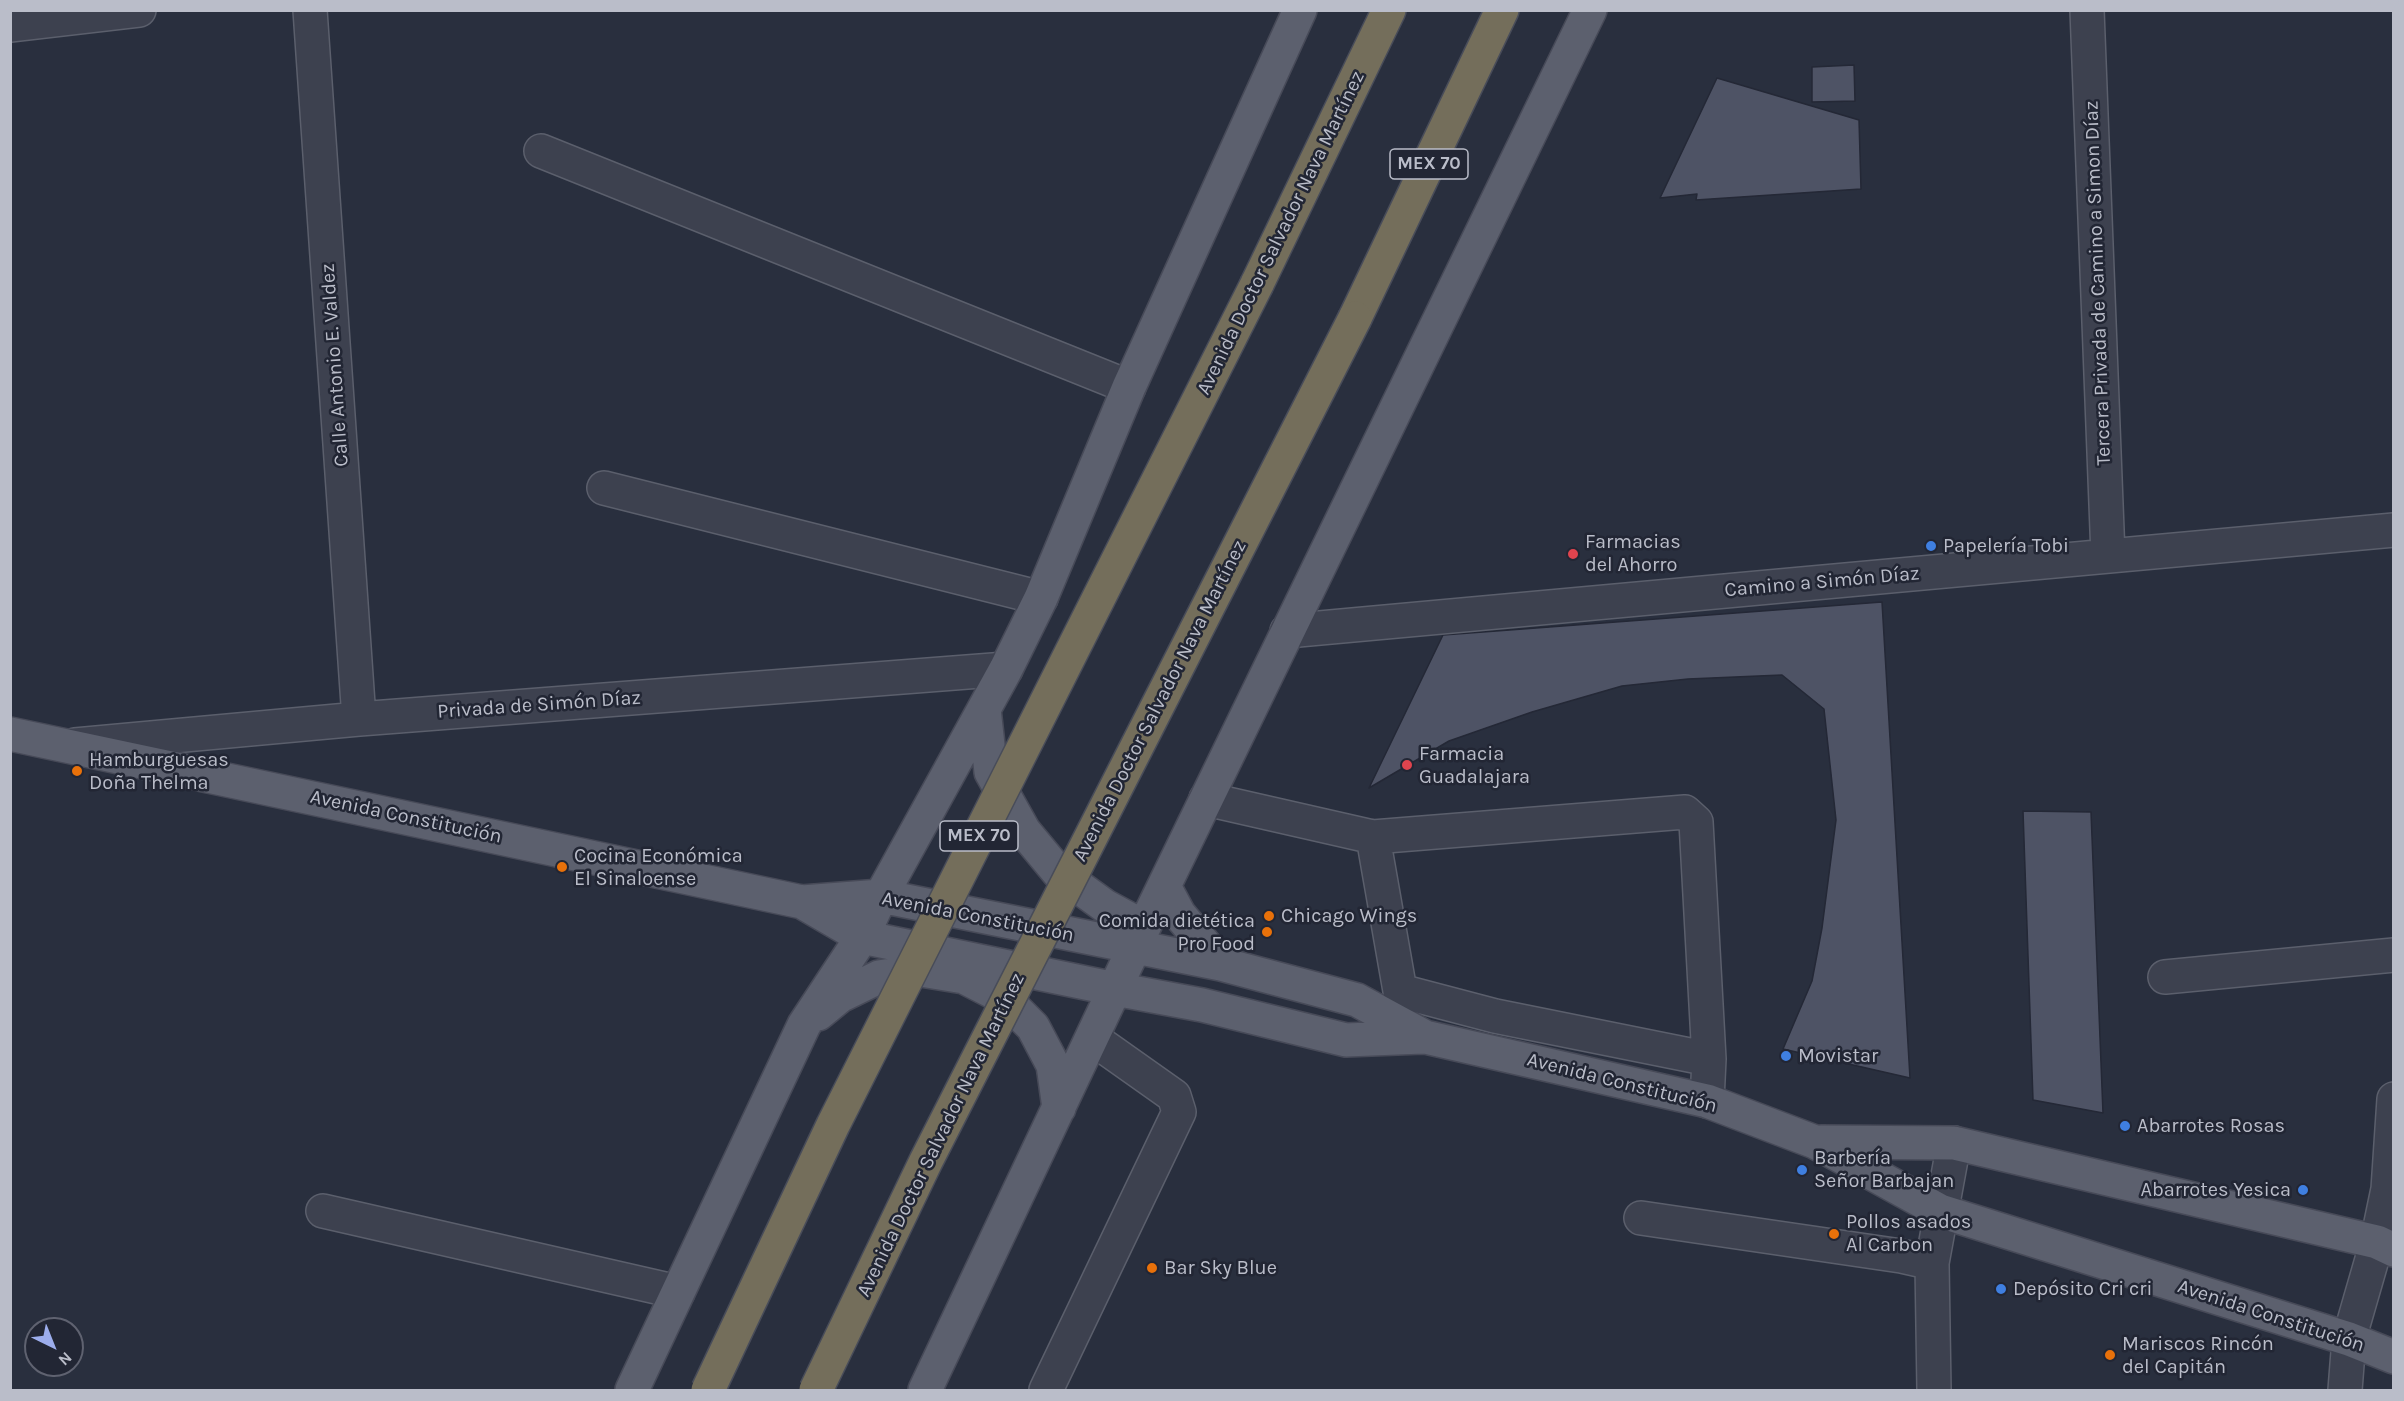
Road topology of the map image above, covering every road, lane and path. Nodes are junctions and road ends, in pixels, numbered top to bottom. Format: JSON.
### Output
{"nodes":[{"id":1,"x":139,"y":10,"type":"edge"},
{"id":2,"x":310,"y":10,"type":"edge"},
{"id":3,"x":1300,"y":10,"type":"edge"},
{"id":4,"x":1389,"y":10,"type":"edge"},
{"id":5,"x":1502,"y":10,"type":"edge"},
{"id":6,"x":1590,"y":10,"type":"edge"},
{"id":7,"x":2087,"y":10,"type":"edge"},
{"id":8,"x":10,"y":25,"type":"edge"},
{"id":9,"x":541,"y":151,"type":"dead end"},
{"id":10,"x":1129,"y":387,"type":"junction"},
{"id":11,"x":603,"y":488,"type":"dead end"},
{"id":12,"x":2394,"y":530,"type":"edge"},
{"id":13,"x":2108,"y":556,"type":"junction"},
{"id":14,"x":1041,"y":597,"type":"junction"},
{"id":15,"x":1287,"y":631,"type":"junction"},
{"id":16,"x":1006,"y":669,"type":"junction"},
{"id":17,"x":984,"y":709,"type":"junction"},
{"id":18,"x":359,"y":719,"type":"junction"},
{"id":19,"x":10,"y":734,"type":"edge"},
{"id":20,"x":72,"y":745,"type":"junction"},
{"id":21,"x":1206,"y":800,"type":"junction"},
{"id":22,"x":1373,"y":837,"type":"junction"},
{"id":23,"x":1164,"y":886,"type":"junction"},
{"id":24,"x":881,"y":896,"type":"junction"},
{"id":25,"x":802,"y":902,"type":"junction"},
{"id":26,"x":861,"y":937,"type":"junction"},
{"id":27,"x":1139,"y":938,"type":"junction"},
{"id":28,"x":2394,"y":955,"type":"edge"},
{"id":29,"x":1221,"y":964,"type":"junction"},
{"id":30,"x":2165,"y":977,"type":"dead end"},
{"id":31,"x":1115,"y":989,"type":"junction"},
{"id":32,"x":804,"y":1025,"type":"junction"},
{"id":33,"x":1425,"y":1037,"type":"junction"},
{"id":34,"x":1092,"y":1038,"type":"junction"},
{"id":35,"x":1709,"y":1059,"type":"junction"},
{"id":36,"x":2394,"y":1099,"type":"edge"},
{"id":37,"x":1707,"y":1101,"type":"junction"},
{"id":38,"x":1059,"y":1108,"type":"junction"},
{"id":39,"x":1815,"y":1142,"type":"junction"},
{"id":40,"x":1954,"y":1143,"type":"junction"},
{"id":41,"x":322,"y":1211,"type":"dead end"},
{"id":42,"x":1940,"y":1211,"type":"junction"},
{"id":43,"x":1641,"y":1218,"type":"dead end"},
{"id":44,"x":2385,"y":1246,"type":"edge"},
{"id":45,"x":1932,"y":1263,"type":"junction"},
{"id":46,"x":678,"y":1292,"type":"junction"},
{"id":47,"x":2349,"y":1339,"type":"junction"},
{"id":48,"x":2394,"y":1357,"type":"edge"},
{"id":49,"x":632,"y":1390,"type":"edge"},
{"id":50,"x":708,"y":1390,"type":"edge"},
{"id":51,"x":816,"y":1390,"type":"edge"},
{"id":52,"x":925,"y":1390,"type":"edge"},
{"id":53,"x":1046,"y":1390,"type":"edge"},
{"id":54,"x":1934,"y":1390,"type":"edge"},
{"id":55,"x":2345,"y":1390,"type":"edge"}],
"edges":[{"from":1,"to":8,"type":"street"},
{"from":2,"to":18,"type":"street","name":"Calle Antonio E. Valdez"},
{"from":3,"to":10,"type":"main road"},
{"from":4,"to":50,"type":"highway","name":"Avenida Doctor Salvador Nava Martínez","number":"MEX 70","bridge":true},
{"from":5,"to":51,"type":"highway","name":"Avenida Doctor Salvador Nava Martínez","number":"MEX 70","bridge":true},
{"from":6,"to":15,"type":"main road"},
{"from":7,"to":13,"type":"street","name":"Tercera Privada de Camino a Simon Díaz"},
{"from":9,"to":10,"type":"street"},
{"from":10,"to":14,"type":"main road"},
{"from":11,"to":14,"type":"street"},
{"from":12,"to":13,"type":"street","name":"Camino a Simón Díaz"},
{"from":13,"to":15,"type":"street","name":"Camino a Simón Díaz"},
{"from":14,"to":16,"type":"main road"},
{"from":15,"to":21,"type":"main road"},
{"from":16,"to":17,"type":"main road"},
{"from":16,"to":18,"type":"street","name":"Privada de Simón Díaz"},
{"from":17,"to":24,"type":"main road"},
{"from":17,"to":27,"type":"main road"},
{"from":18,"to":20,"type":"street","name":"Privada de Simón Díaz"},
{"from":19,"to":20,"type":"main road","name":"Avenida Constitución"},
{"from":20,"to":25,"type":"main road","name":"Avenida Constitución"},
{"from":21,"to":22,"type":"street"},
{"from":21,"to":23,"type":"main road"},
{"from":22,"to":35,"type":"street"},
{"from":22,"to":35,"type":"street"},
{"from":23,"to":27,"type":"main road"},
{"from":23,"to":29,"type":"main road"},
{"from":24,"to":25,"type":"main road","name":"Avenida Constitución"},
{"from":24,"to":26,"type":"main road"},
{"from":24,"to":27,"type":"main road","name":"Avenida Constitución"},
{"from":25,"to":26,"type":"main road","name":"Avenida Constitución"},
{"from":26,"to":31,"type":"main road","name":"Avenida Constitución"},
{"from":26,"to":32,"type":"main road"},
{"from":27,"to":29,"type":"main road","name":"Avenida Constitución"},
{"from":27,"to":31,"type":"main road"},
{"from":28,"to":30,"type":"street"},
{"from":29,"to":33,"type":"main road","name":"Avenida Constitución"},
{"from":31,"to":33,"type":"main road","name":"Avenida Constitución"},
{"from":31,"to":34,"type":"main road"},
{"from":32,"to":38,"type":"main road"},
{"from":32,"to":46,"type":"main road"},
{"from":33,"to":37,"type":"main road","name":"Avenida Constitución"},
{"from":34,"to":38,"type":"main road"},
{"from":34,"to":53,"type":"street"},
{"from":35,"to":37,"type":"street"},
{"from":36,"to":44,"type":"street"},
{"from":37,"to":39,"type":"main road","name":"Avenida Constitución"},
{"from":38,"to":52,"type":"main road"},
{"from":39,"to":40,"type":"main road","name":"Avenida Constitución"},
{"from":39,"to":42,"type":"main road","name":"Avenida Constitución"},
{"from":40,"to":42,"type":"street"},
{"from":40,"to":44,"type":"main road","name":"Avenida Constitución"},
{"from":41,"to":46,"type":"street"},
{"from":42,"to":45,"type":"street"},
{"from":42,"to":47,"type":"main road","name":"Avenida Constitución"},
{"from":43,"to":45,"type":"street"},
{"from":44,"to":47,"type":"street"},
{"from":45,"to":54,"type":"street"},
{"from":46,"to":49,"type":"main road"},
{"from":47,"to":48,"type":"main road","name":"Avenida Constitución"},
{"from":47,"to":55,"type":"street"}]}
